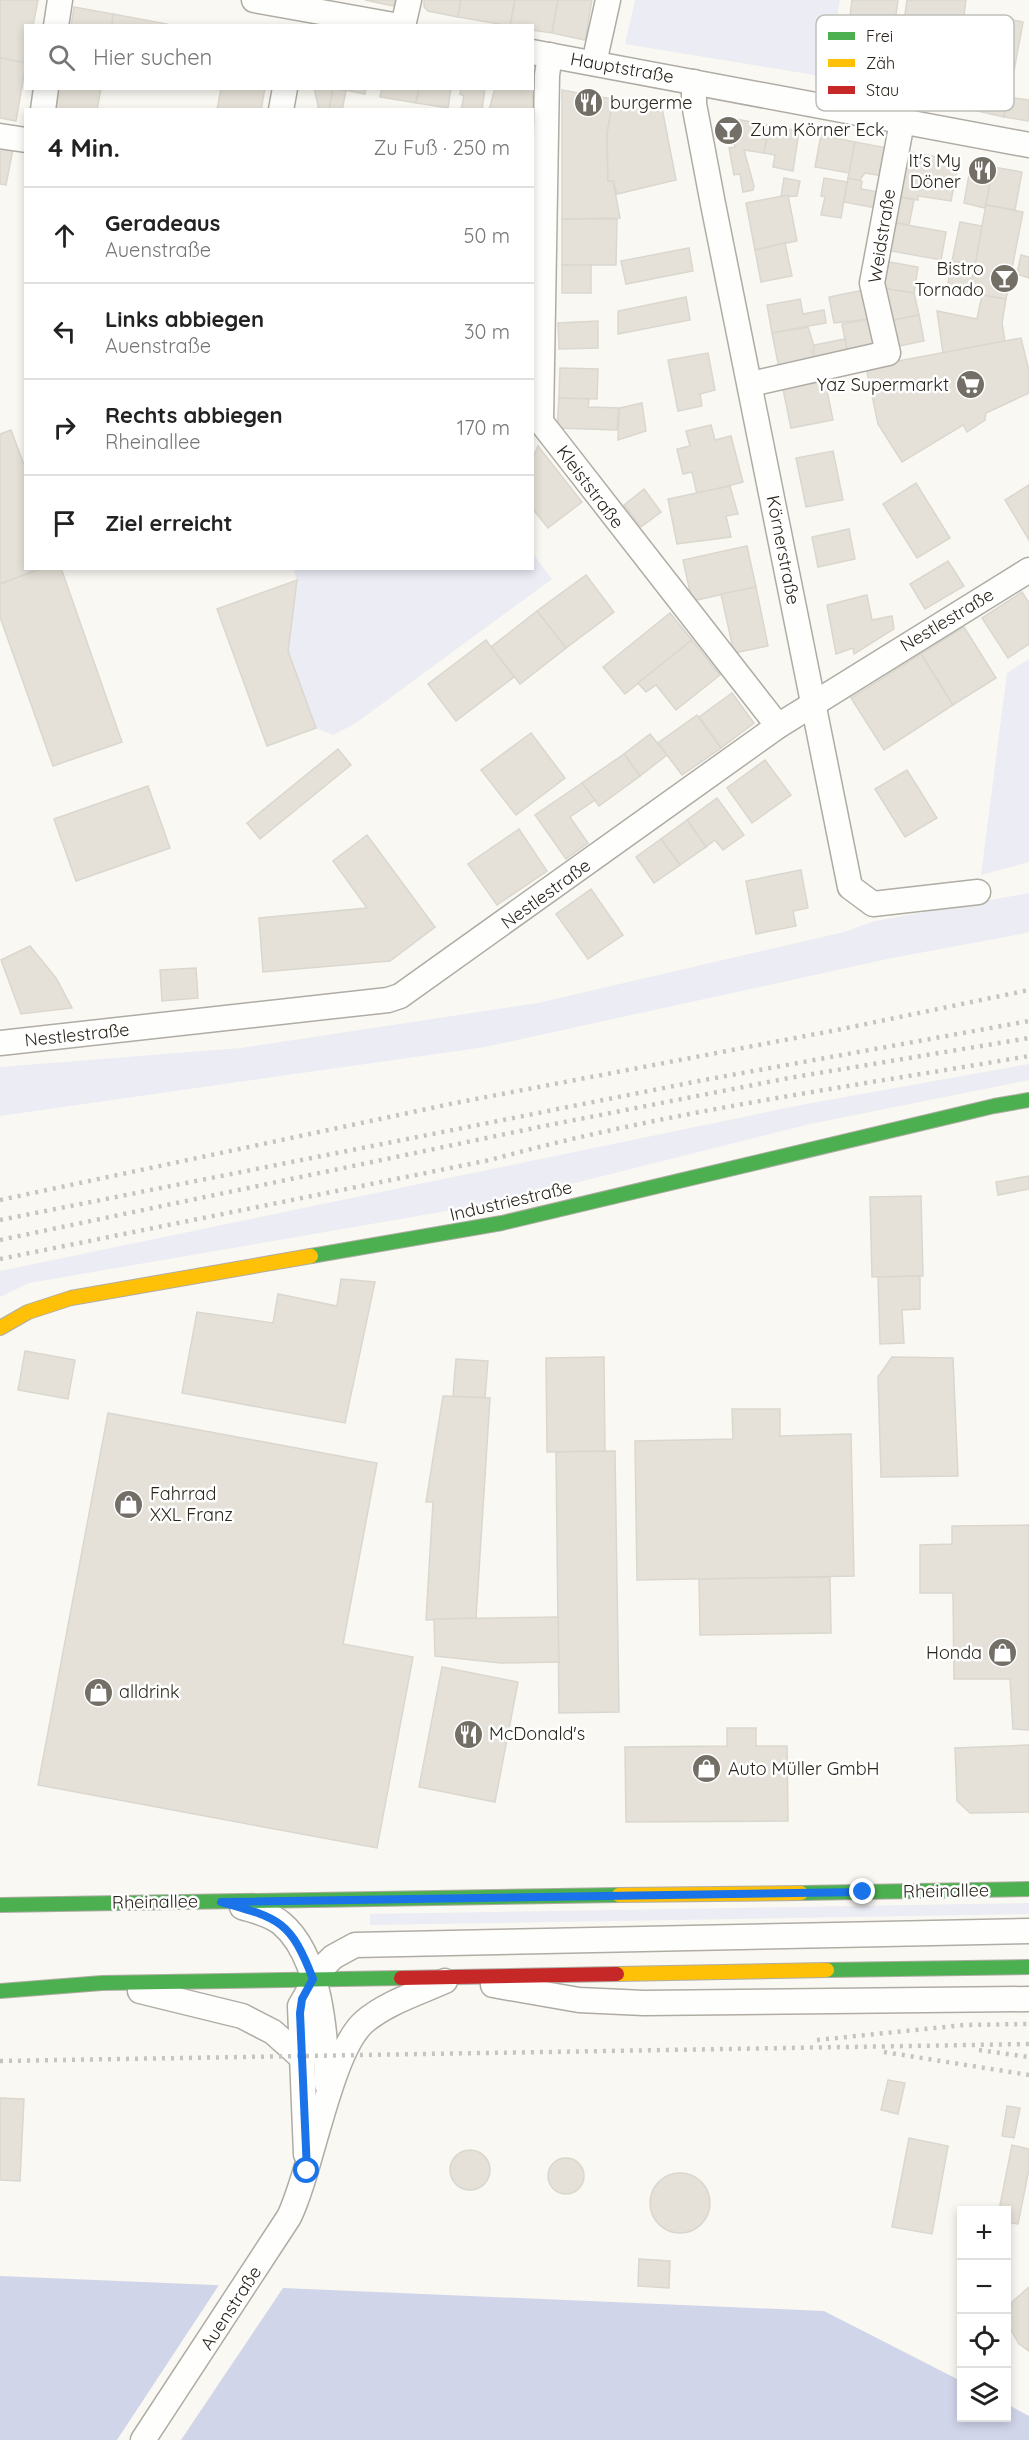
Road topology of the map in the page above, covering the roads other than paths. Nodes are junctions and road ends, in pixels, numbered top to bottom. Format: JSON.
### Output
{"nodes":[{"id":1,"x":60,"y":0,"type":"edge"},
{"id":2,"x":254,"y":0,"type":"edge"},
{"id":3,"x":409,"y":0,"type":"edge"},
{"id":4,"x":609,"y":0,"type":"edge"},
{"id":5,"x":298,"y":17,"type":"edge"},
{"id":6,"x":56,"y":24,"type":"edge"},
{"id":7,"x":378,"y":24,"type":"edge"},
{"id":8,"x":402,"y":24,"type":"edge"},
{"id":9,"x":541,"y":53,"type":"edge"},
{"id":10,"x":594,"y":63,"type":"junction"},
{"id":11,"x":694,"y":82,"type":"junction"},
{"id":12,"x":46,"y":90,"type":"edge"},
{"id":13,"x":285,"y":90,"type":"edge"},
{"id":14,"x":816,"y":105,"type":"edge"},
{"id":15,"x":43,"y":108,"type":"edge"},
{"id":16,"x":281,"y":108,"type":"edge"},
{"id":17,"x":845,"y":111,"type":"edge"},
{"id":18,"x":902,"y":122,"type":"junction"},
{"id":19,"x":0,"y":136,"type":"edge"},
{"id":20,"x":24,"y":140,"type":"edge"},
{"id":21,"x":1029,"y":145,"type":"edge"},
{"id":22,"x":751,"y":384,"type":"junction"},
{"id":23,"x":537,"y":422,"type":"edge"},
{"id":24,"x":1029,"y":570,"type":"edge"},
{"id":25,"x":813,"y":703,"type":"junction"},
{"id":26,"x":778,"y":726,"type":"junction"},
{"id":27,"x":978,"y":892,"type":"dead end"},
{"id":28,"x":0,"y":1043,"type":"edge"},
{"id":29,"x":1029,"y":1100,"type":"edge"},
{"id":30,"x":0,"y":1328,"type":"edge"},
{"id":31,"x":1029,"y":1889,"type":"edge"},
{"id":32,"x":221,"y":1902,"type":"junction"},
{"id":33,"x":0,"y":1905,"type":"edge"},
{"id":34,"x":1029,"y":1931,"type":"edge"},
{"id":35,"x":1029,"y":1967,"type":"edge"},
{"id":36,"x":455,"y":1976,"type":"junction"},
{"id":37,"x":313,"y":1979,"type":"junction"},
{"id":38,"x":102,"y":1983,"type":"junction"},
{"id":39,"x":0,"y":1991,"type":"edge"},
{"id":40,"x":1029,"y":1999,"type":"edge"},
{"id":41,"x":301,"y":2057,"type":"junction"},
{"id":42,"x":328,"y":2102,"type":"junction"},
{"id":43,"x":307,"y":2171,"type":"junction"},
{"id":44,"x":143,"y":2440,"type":"edge"}],
"edges":[{"from":1,"to":6,"type":"street"},
{"from":2,"to":5,"type":"street"},
{"from":3,"to":8,"type":"street"},
{"from":4,"to":10,"type":"street"},
{"from":5,"to":7,"type":"street"},
{"from":9,"to":10,"type":"street","name":"Hauptstraße"},
{"from":9,"to":23,"type":"street","name":"Kleiststraße"},
{"from":10,"to":11,"type":"street","name":"Hauptstraße"},
{"from":11,"to":14,"type":"street","name":"Hauptstraße"},
{"from":11,"to":22,"type":"street","name":"Körnerstraße"},
{"from":12,"to":15,"type":"street"},
{"from":13,"to":16,"type":"street"},
{"from":17,"to":18,"type":"street","name":"Hauptstraße"},
{"from":18,"to":21,"type":"street","name":"Hauptstraße"},
{"from":18,"to":22,"type":"street","name":"Weidstraße"},
{"from":19,"to":20,"type":"street"},
{"from":22,"to":25,"type":"street","name":"Körnerstraße"},
{"from":23,"to":26,"type":"street","name":"Kleiststraße"},
{"from":24,"to":25,"type":"street","name":"Nestlestraße"},
{"from":25,"to":26,"type":"street","name":"Nestlestraße"},
{"from":25,"to":27,"type":"street","name":"Körnerstraße"},
{"from":26,"to":28,"type":"street","name":"Nestlestraße"},
{"from":29,"to":30,"type":"main road","name":"Industriestraße"},
{"from":31,"to":32,"type":"main road","name":"Rheinallee"},
{"from":32,"to":33,"type":"main road","name":"Rheinallee"},
{"from":32,"to":37,"type":"street","name":"Auenstraße"},
{"from":34,"to":37,"type":"street","name":"Auenstraße"},
{"from":35,"to":36,"type":"main road"},
{"from":36,"to":37,"type":"main road"},
{"from":36,"to":40,"type":"street"},
{"from":36,"to":42,"type":"street","name":"Auenstraße"},
{"from":37,"to":38,"type":"main road"},
{"from":37,"to":41,"type":"street","name":"Auenstraße"},
{"from":37,"to":42,"type":"street","name":"Auenstraße"},
{"from":38,"to":39,"type":"main road"},
{"from":38,"to":41,"type":"street"},
{"from":41,"to":43,"type":"street","name":"Auenstraße"},
{"from":42,"to":43,"type":"street","name":"Auenstraße"},
{"from":43,"to":44,"type":"street","name":"Auenstraße"}]}
